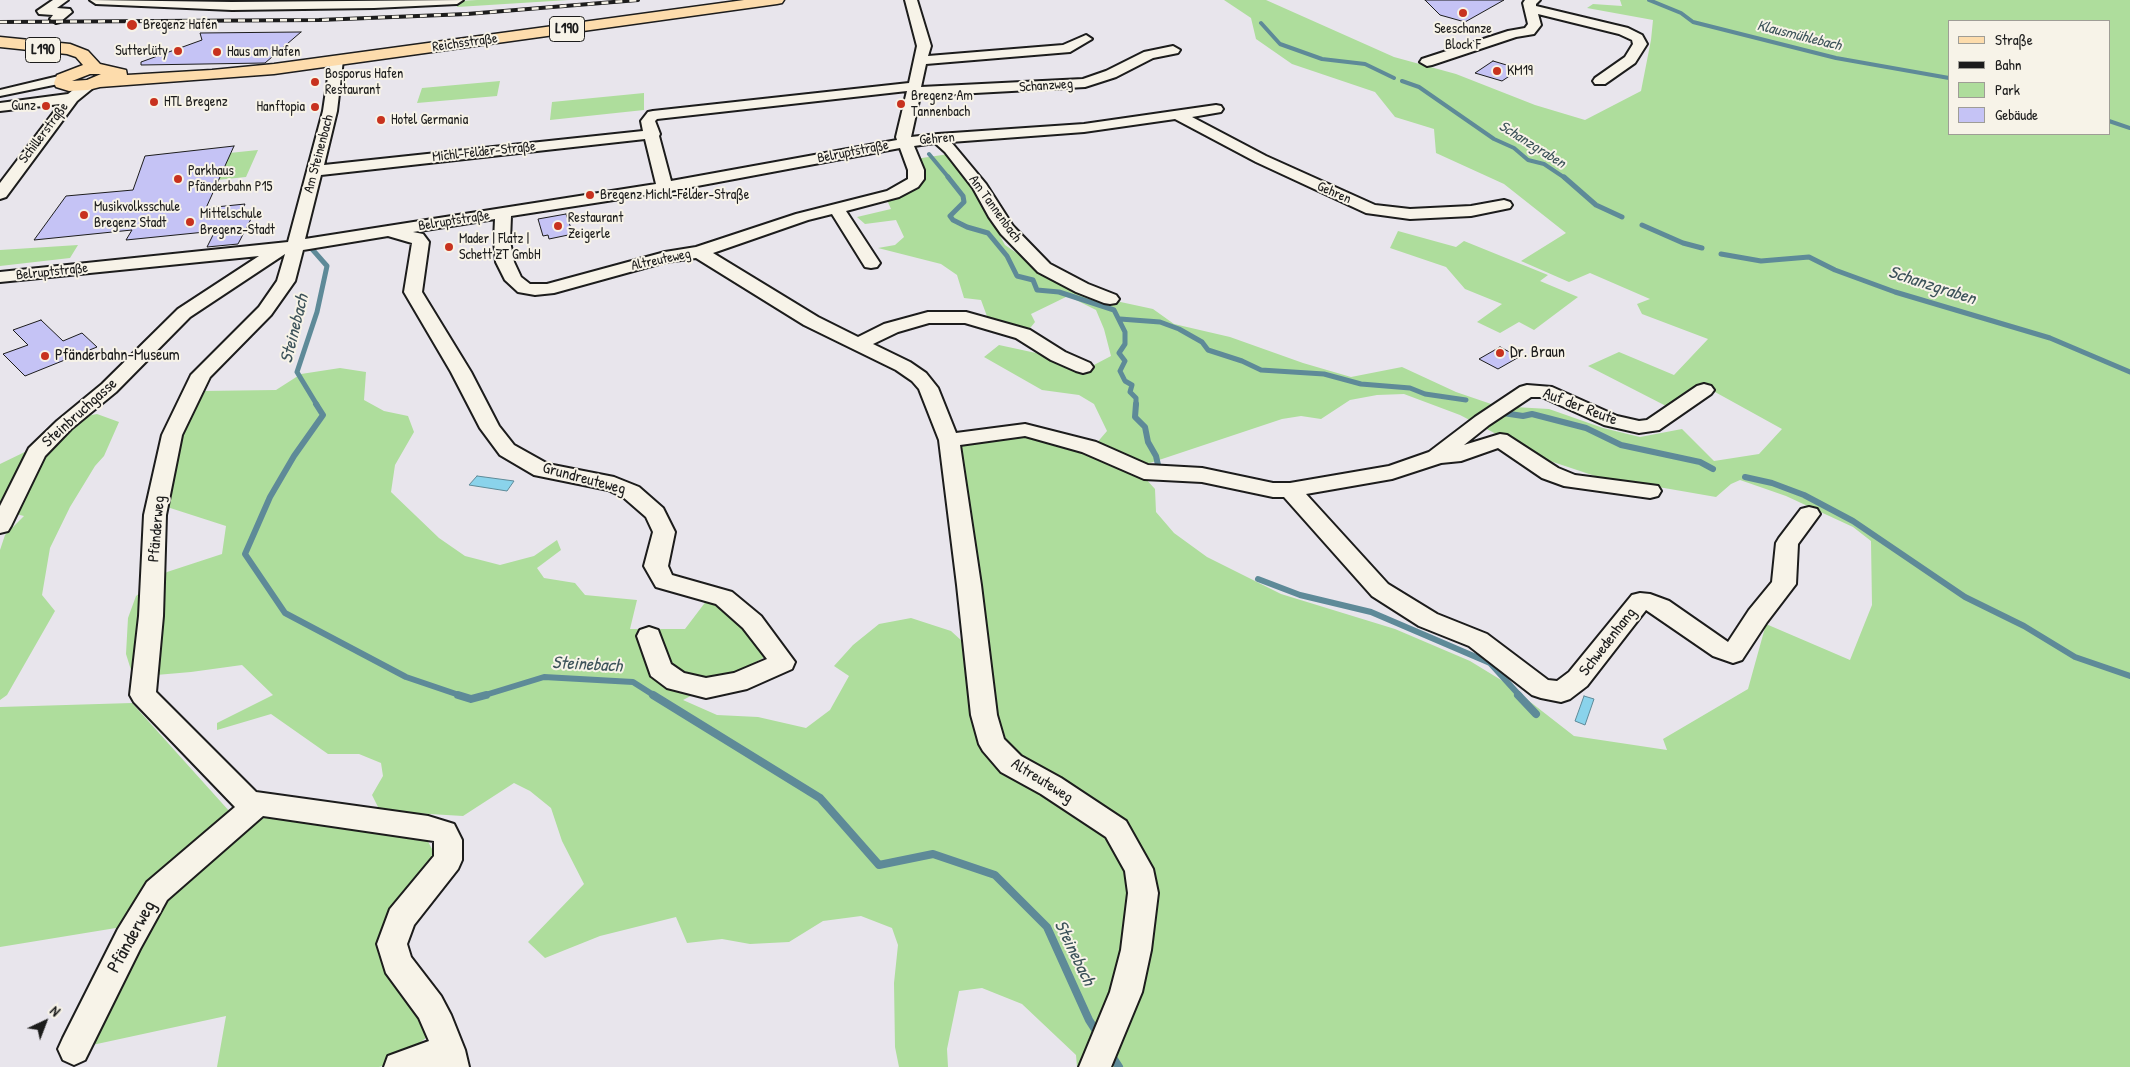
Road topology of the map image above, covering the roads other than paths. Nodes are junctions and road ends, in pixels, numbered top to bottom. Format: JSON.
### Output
{"nodes":[{"id":1,"x":62,"y":0,"type":"edge"},
{"id":2,"x":96,"y":0,"type":"edge"},
{"id":3,"x":455,"y":0,"type":"edge"},
{"id":4,"x":777,"y":0,"type":"edge"},
{"id":5,"x":911,"y":0,"type":"edge"},
{"id":6,"x":1532,"y":4,"type":"edge"},
{"id":7,"x":56,"y":19,"type":"dead end"},
{"id":8,"x":1086,"y":39,"type":"dead end"},
{"id":9,"x":4,"y":46,"type":"edge"},
{"id":10,"x":1173,"y":50,"type":"dead end"},
{"id":11,"x":336,"y":60,"type":"junction"},
{"id":12,"x":920,"y":61,"type":"junction"},
{"id":13,"x":1427,"y":62,"type":"dead end"},
{"id":14,"x":99,"y":77,"type":"junction"},
{"id":15,"x":1600,"y":82,"type":"dead end"},
{"id":16,"x":68,"y":84,"type":"junction"},
{"id":17,"x":914,"y":89,"type":"junction"},
{"id":18,"x":1,"y":93,"type":"edge"},
{"id":19,"x":0,"y":107,"type":"edge"},
{"id":20,"x":1216,"y":108,"type":"dead end"},
{"id":21,"x":1178,"y":115,"type":"junction"},
{"id":22,"x":653,"y":134,"type":"junction"},
{"id":23,"x":938,"y":138,"type":"junction"},
{"id":24,"x":904,"y":143,"type":"junction"},
{"id":25,"x":314,"y":170,"type":"junction"},
{"id":26,"x":665,"y":187,"type":"junction"},
{"id":27,"x":0,"y":194,"type":"edge"},
{"id":28,"x":1504,"y":205,"type":"dead end"},
{"id":29,"x":836,"y":208,"type":"junction"},
{"id":30,"x":503,"y":213,"type":"junction"},
{"id":31,"x":391,"y":230,"type":"junction"},
{"id":32,"x":288,"y":247,"type":"junction"},
{"id":33,"x":699,"y":252,"type":"junction"},
{"id":34,"x":871,"y":263,"type":"dead end"},
{"id":35,"x":0,"y":277,"type":"edge"},
{"id":36,"x":1110,"y":299,"type":"dead end"},
{"id":37,"x":858,"y":344,"type":"junction"},
{"id":38,"x":1083,"y":367,"type":"dead end"},
{"id":39,"x":1704,"y":390,"type":"dead end"},
{"id":40,"x":949,"y":440,"type":"junction"},
{"id":41,"x":1436,"y":456,"type":"junction"},
{"id":42,"x":1290,"y":490,"type":"junction"},
{"id":43,"x":1650,"y":491,"type":"dead end"},
{"id":44,"x":1809,"y":514,"type":"dead end"},
{"id":45,"x":0,"y":526,"type":"edge"},
{"id":46,"x":649,"y":636,"type":"dead end"},
{"id":47,"x":257,"y":804,"type":"junction"},
{"id":48,"x":74,"y":1049,"type":"dead end"},
{"id":49,"x":1101,"y":1052,"type":"edge"},
{"id":50,"x":451,"y":1058,"type":"edge"},
{"id":51,"x":400,"y":1067,"type":"edge"}],
"edges":[{"from":1,"to":7,"type":"street"},
{"from":2,"to":3,"type":"street"},
{"from":4,"to":11,"type":"main road","name":"Reichsstraße","number":"L190"},
{"from":5,"to":12,"type":"street"},
{"from":6,"to":13,"type":"street"},
{"from":6,"to":15,"type":"street"},
{"from":8,"to":12,"type":"street"},
{"from":9,"to":14,"type":"main road","number":"L190"},
{"from":9,"to":16,"type":"main road","number":"L190"},
{"from":10,"to":17,"type":"street","name":"Schanzweg"},
{"from":11,"to":14,"type":"main road","name":"Reichsstraße","number":"L190"},
{"from":11,"to":25,"type":"street","name":"Am Steinenbach"},
{"from":12,"to":17,"type":"street"},
{"from":14,"to":16,"type":"main road","name":"Reichsstraße","number":"L190"},
{"from":16,"to":18,"type":"street"},
{"from":16,"to":19,"type":"street"},
{"from":16,"to":27,"type":"street","name":"Schillerstraße"},
{"from":17,"to":22,"type":"street"},
{"from":17,"to":24,"type":"street"},
{"from":20,"to":21,"type":"street","name":"Gehren"},
{"from":21,"to":23,"type":"street","name":"Gehren"},
{"from":21,"to":28,"type":"street","name":"Gehren"},
{"from":22,"to":25,"type":"street","name":"Michl-Felder-Straße"},
{"from":22,"to":26,"type":"street"},
{"from":23,"to":24,"type":"street","name":"Gehren"},
{"from":23,"to":36,"type":"street","name":"Am Tannenbach"},
{"from":24,"to":26,"type":"street","name":"Belruptstraße"},
{"from":24,"to":29,"type":"street"},
{"from":25,"to":32,"type":"street","name":"Am Steinenbach"},
{"from":26,"to":30,"type":"street","name":"Belruptstraße"},
{"from":29,"to":33,"type":"street"},
{"from":29,"to":34,"type":"street"},
{"from":30,"to":31,"type":"street","name":"Belruptstraße"},
{"from":30,"to":33,"type":"street","name":"Altreuteweg"},
{"from":31,"to":32,"type":"street","name":"Belruptstraße"},
{"from":31,"to":46,"type":"street","name":"Grundreuteweg"},
{"from":32,"to":35,"type":"street","name":"Belruptstraße"},
{"from":32,"to":45,"type":"street","name":"Steinbruchgasse"},
{"from":32,"to":47,"type":"street","name":"Pfänderweg"},
{"from":33,"to":37,"type":"street","name":"Altreuteweg"},
{"from":37,"to":38,"type":"street"},
{"from":37,"to":40,"type":"street","name":"Altreuteweg"},
{"from":39,"to":41,"type":"street","name":"Auf der Reute"},
{"from":40,"to":42,"type":"street","name":"Auf der Reute"},
{"from":40,"to":49,"type":"street","name":"Altreuteweg"},
{"from":41,"to":42,"type":"street","name":"Auf der Reute"},
{"from":41,"to":43,"type":"street","name":"Auf der Reute"},
{"from":42,"to":44,"type":"street","name":"Schwedenhang"},
{"from":47,"to":48,"type":"street","name":"Pfänderweg"},
{"from":47,"to":50,"type":"street","name":"Pfänderweg"},
{"from":50,"to":51,"type":"street","name":"Pfänderweg"}]}
